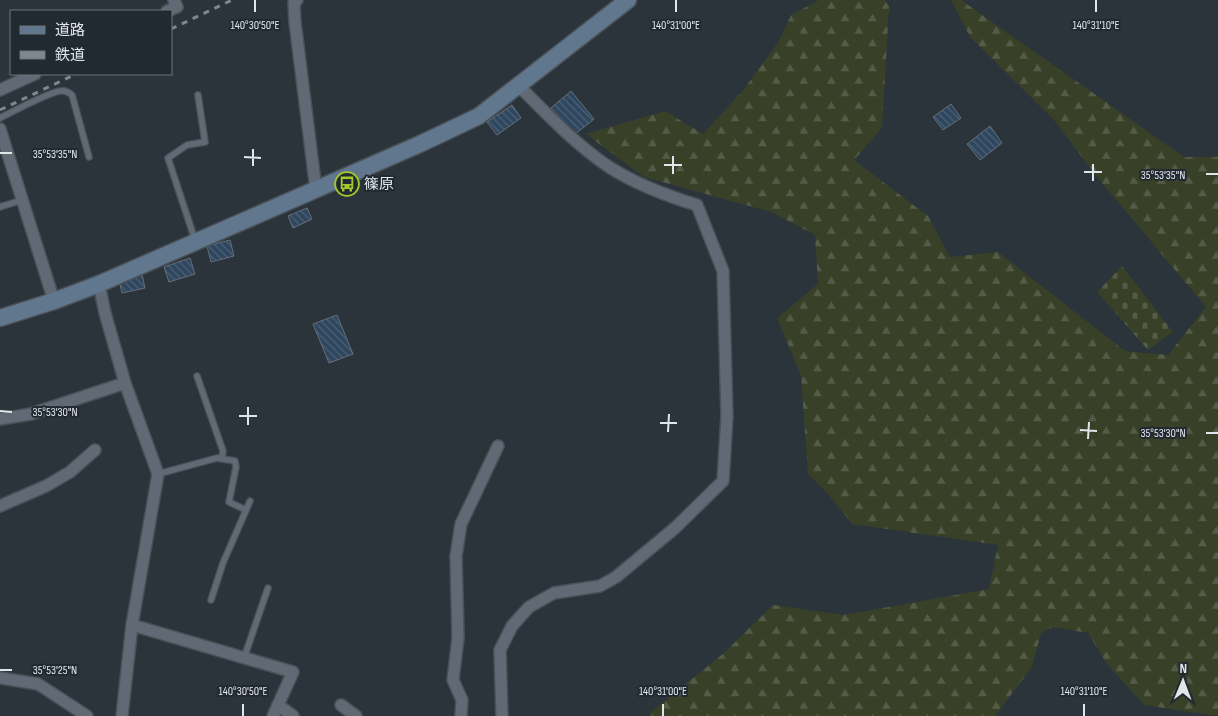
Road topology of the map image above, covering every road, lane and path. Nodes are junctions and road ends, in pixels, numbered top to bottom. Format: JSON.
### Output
{"nodes":[{"id":1,"x":174,"y":0,"type":"edge"},
{"id":2,"x":297,"y":0,"type":"edge"},
{"id":3,"x":628,"y":0,"type":"edge"},
{"id":4,"x":170,"y":10,"type":"edge"},
{"id":5,"x":33,"y":75,"type":"edge"},
{"id":6,"x":518,"y":85,"type":"junction"},
{"id":7,"x":0,"y":90,"type":"edge"},
{"id":8,"x":198,"y":95,"type":"dead end"},
{"id":9,"x":0,"y":118,"type":"edge"},
{"id":10,"x":0,"y":129,"type":"edge"},
{"id":11,"x":89,"y":157,"type":"dead end"},
{"id":12,"x":316,"y":190,"type":"junction"},
{"id":13,"x":22,"y":200,"type":"junction"},
{"id":14,"x":0,"y":207,"type":"edge"},
{"id":15,"x":196,"y":242,"type":"junction"},
{"id":16,"x":99,"y":284,"type":"junction"},
{"id":17,"x":54,"y":301,"type":"junction"},
{"id":18,"x":0,"y":318,"type":"edge"},
{"id":19,"x":197,"y":376,"type":"dead end"},
{"id":20,"x":125,"y":383,"type":"junction"},
{"id":21,"x":0,"y":419,"type":"edge"},
{"id":22,"x":498,"y":446,"type":"dead end"},
{"id":23,"x":95,"y":450,"type":"dead end"},
{"id":24,"x":222,"y":458,"type":"junction"},
{"id":25,"x":158,"y":474,"type":"junction"},
{"id":26,"x":250,"y":501,"type":"dead end"},
{"id":27,"x":0,"y":506,"type":"edge"},
{"id":28,"x":246,"y":510,"type":"junction"},
{"id":29,"x":268,"y":588,"type":"dead end"},
{"id":30,"x":211,"y":600,"type":"dead end"},
{"id":31,"x":132,"y":625,"type":"junction"},
{"id":32,"x":244,"y":658,"type":"junction"},
{"id":33,"x":0,"y":678,"type":"edge"},
{"id":34,"x":278,"y":705,"type":"junction"},
{"id":35,"x":341,"y":705,"type":"dead end"},
{"id":36,"x":87,"y":716,"type":"edge"},
{"id":37,"x":122,"y":716,"type":"edge"},
{"id":38,"x":273,"y":716,"type":"edge"},
{"id":39,"x":293,"y":716,"type":"edge"},
{"id":40,"x":356,"y":716,"type":"edge"},
{"id":41,"x":461,"y":716,"type":"edge"},
{"id":42,"x":502,"y":716,"type":"edge"}],
"edges":[{"from":1,"to":4,"type":"street"},
{"from":2,"to":12,"type":"street"},
{"from":3,"to":6,"type":"street"},
{"from":5,"to":7,"type":"street"},
{"from":6,"to":12,"type":"street"},
{"from":6,"to":42,"type":"street"},
{"from":8,"to":15,"type":"lane"},
{"from":9,"to":11,"type":"lane"},
{"from":10,"to":13,"type":"street"},
{"from":12,"to":15,"type":"street"},
{"from":13,"to":14,"type":"lane"},
{"from":13,"to":17,"type":"street"},
{"from":15,"to":16,"type":"street"},
{"from":16,"to":17,"type":"street"},
{"from":16,"to":20,"type":"street"},
{"from":17,"to":18,"type":"street"},
{"from":19,"to":24,"type":"lane"},
{"from":20,"to":21,"type":"street"},
{"from":20,"to":25,"type":"street"},
{"from":22,"to":41,"type":"street"},
{"from":23,"to":27,"type":"street"},
{"from":24,"to":25,"type":"lane"},
{"from":24,"to":28,"type":"lane"},
{"from":25,"to":31,"type":"street"},
{"from":26,"to":28,"type":"lane"},
{"from":28,"to":30,"type":"lane"},
{"from":29,"to":32,"type":"lane"},
{"from":31,"to":32,"type":"street"},
{"from":31,"to":37,"type":"street"},
{"from":32,"to":34,"type":"street"},
{"from":33,"to":36,"type":"street"},
{"from":34,"to":38,"type":"street"},
{"from":34,"to":39,"type":"street"},
{"from":35,"to":40,"type":"street"}]}
